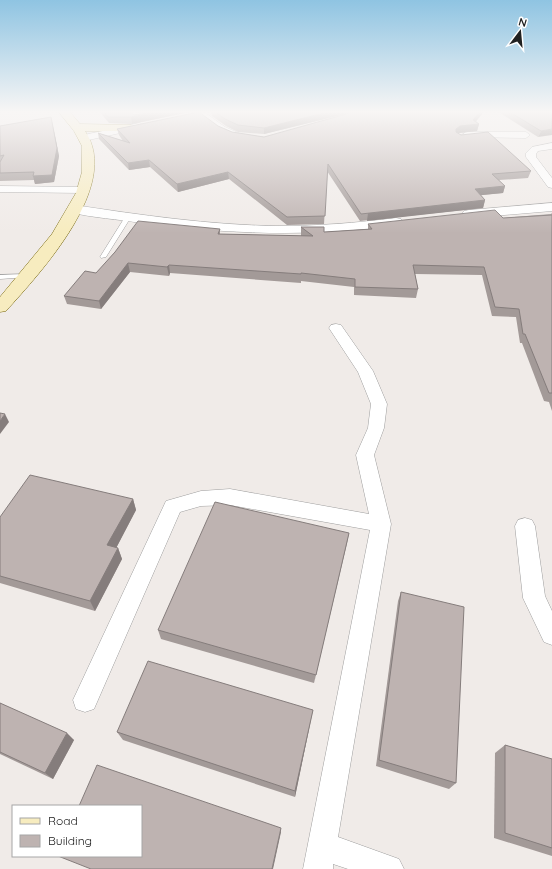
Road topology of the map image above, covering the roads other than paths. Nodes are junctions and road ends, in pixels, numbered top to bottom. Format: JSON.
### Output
{"nodes":[{"id":1,"x":533,"y":151,"type":"edge"},
{"id":2,"x":89,"y":152,"type":"edge"},
{"id":3,"x":552,"y":185,"type":"edge"},
{"id":4,"x":0,"y":189,"type":"edge"},
{"id":5,"x":83,"y":190,"type":"junction"},
{"id":6,"x":552,"y":207,"type":"edge"},
{"id":7,"x":74,"y":209,"type":"junction"},
{"id":8,"x":455,"y":216,"type":"edge"},
{"id":9,"x":128,"y":217,"type":"junction"},
{"id":10,"x":410,"y":221,"type":"edge"},
{"id":11,"x":103,"y":257,"type":"dead end"},
{"id":12,"x":28,"y":276,"type":"junction"},
{"id":13,"x":0,"y":277,"type":"edge"},
{"id":14,"x":0,"y":308,"type":"edge"},
{"id":15,"x":336,"y":328,"type":"dead end"},
{"id":16,"x":381,"y":524,"type":"junction"},
{"id":17,"x":526,"y":526,"type":"dead end"},
{"id":18,"x":552,"y":634,"type":"edge"},
{"id":19,"x":85,"y":700,"type":"dead end"},
{"id":20,"x":321,"y":857,"type":"edge"},
{"id":21,"x":389,"y":869,"type":"edge"}],
"edges":[{"from":1,"to":3,"type":"street"},
{"from":2,"to":5,"type":"main road"},
{"from":4,"to":5,"type":"street"},
{"from":5,"to":7,"type":"main road"},
{"from":6,"to":8,"type":"street"},
{"from":7,"to":9,"type":"street"},
{"from":7,"to":12,"type":"main road"},
{"from":9,"to":10,"type":"street"},
{"from":9,"to":11,"type":"lane"},
{"from":12,"to":13,"type":"lane"},
{"from":12,"to":14,"type":"main road"},
{"from":15,"to":16,"type":"street"},
{"from":16,"to":19,"type":"street"},
{"from":16,"to":20,"type":"street"},
{"from":17,"to":18,"type":"street"},
{"from":20,"to":21,"type":"street"}]}
